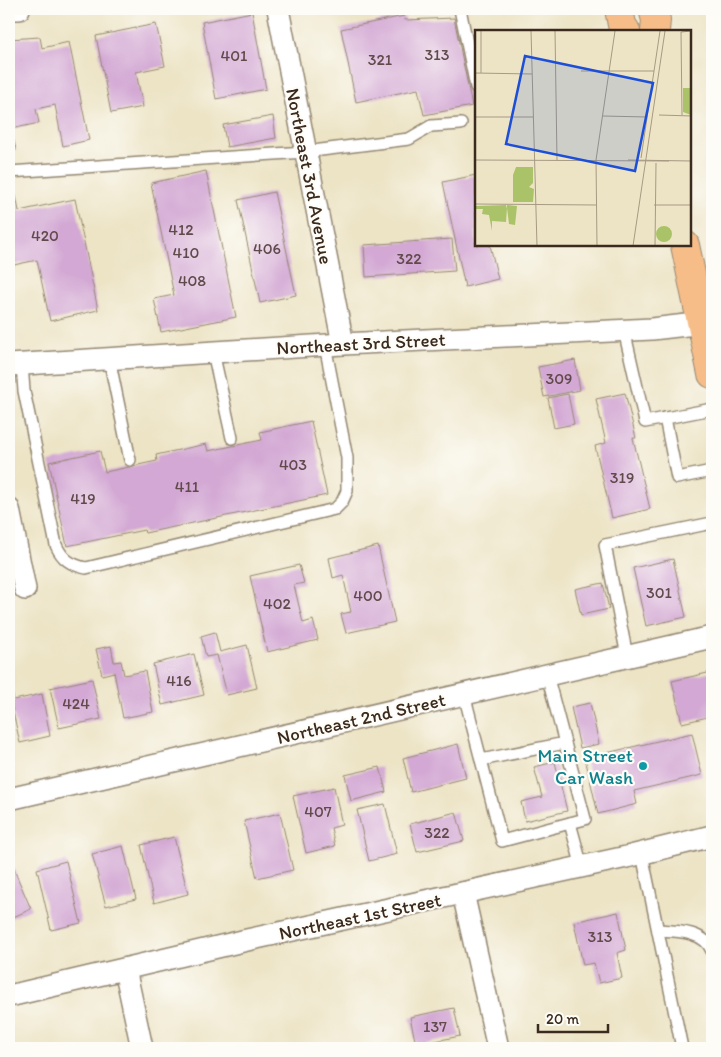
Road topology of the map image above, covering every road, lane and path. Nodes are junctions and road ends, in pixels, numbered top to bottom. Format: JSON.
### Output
{"nodes":[{"id":1,"x":9,"y":9,"type":"edge"},
{"id":2,"x":19,"y":9,"type":"edge"},
{"id":3,"x":278,"y":9,"type":"edge"},
{"id":4,"x":460,"y":9,"type":"edge"},
{"id":5,"x":619,"y":9,"type":"edge"},
{"id":6,"x":653,"y":9,"type":"edge"},
{"id":7,"x":625,"y":30,"type":"edge"},
{"id":8,"x":655,"y":30,"type":"edge"},
{"id":9,"x":475,"y":82,"type":"edge"},
{"id":10,"x":461,"y":124,"type":"dead end"},
{"id":11,"x":305,"y":152,"type":"junction"},
{"id":12,"x":9,"y":172,"type":"edge"},
{"id":13,"x":685,"y":246,"type":"edge"},
{"id":14,"x":707,"y":323,"type":"edge"},
{"id":15,"x":624,"y":330,"type":"junction"},
{"id":16,"x":334,"y":344,"type":"junction"},
{"id":17,"x":213,"y":352,"type":"junction"},
{"id":18,"x":110,"y":358,"type":"junction"},
{"id":19,"x":16,"y":364,"type":"edge"},
{"id":20,"x":712,"y":374,"type":"edge"},
{"id":21,"x":712,"y":409,"type":"edge"},
{"id":22,"x":665,"y":418,"type":"junction"},
{"id":23,"x":232,"y":438,"type":"dead end"},
{"id":24,"x":130,"y":460,"type":"dead end"},
{"id":25,"x":712,"y":471,"type":"edge"},
{"id":26,"x":9,"y":509,"type":"edge"},
{"id":27,"x":712,"y":523,"type":"edge"},
{"id":28,"x":25,"y":589,"type":"dead end"},
{"id":29,"x":712,"y":636,"type":"edge"},
{"id":30,"x":627,"y":656,"type":"junction"},
{"id":31,"x":547,"y":675,"type":"junction"},
{"id":32,"x":464,"y":694,"type":"junction"},
{"id":33,"x":565,"y":743,"type":"junction"},
{"id":34,"x":481,"y":760,"type":"junction"},
{"id":35,"x":9,"y":800,"type":"edge"},
{"id":36,"x":570,"y":823,"type":"junction"},
{"id":37,"x":712,"y":836,"type":"edge"},
{"id":38,"x":642,"y":854,"type":"junction"},
{"id":39,"x":582,"y":867,"type":"junction"},
{"id":40,"x":463,"y":893,"type":"junction"},
{"id":41,"x":658,"y":930,"type":"junction"},
{"id":42,"x":712,"y":951,"type":"edge"},
{"id":43,"x":125,"y":968,"type":"junction"},
{"id":44,"x":9,"y":996,"type":"edge"},
{"id":45,"x":142,"y":1048,"type":"edge"},
{"id":46,"x":498,"y":1048,"type":"edge"},
{"id":47,"x":682,"y":1048,"type":"edge"}],
"edges":[{"from":1,"to":2,"type":"street"},
{"from":3,"to":11,"type":"street","name":"Northeast 3rd Avenue"},
{"from":4,"to":9,"type":"lane"},
{"from":5,"to":7,"type":"main road"},
{"from":6,"to":8,"type":"main road"},
{"from":10,"to":11,"type":"lane"},
{"from":11,"to":12,"type":"lane"},
{"from":11,"to":16,"type":"street","name":"Northeast 3rd Avenue"},
{"from":13,"to":14,"type":"main road"},
{"from":14,"to":15,"type":"street","name":"Northeast 3rd Street"},
{"from":14,"to":20,"type":"main road"},
{"from":15,"to":16,"type":"street","name":"Northeast 3rd Street"},
{"from":15,"to":22,"type":"lane"},
{"from":16,"to":17,"type":"street","name":"Northeast 3rd Street"},
{"from":16,"to":19,"type":"lane"},
{"from":17,"to":18,"type":"street","name":"Northeast 3rd Street"},
{"from":17,"to":23,"type":"lane"},
{"from":18,"to":19,"type":"street","name":"Northeast 3rd Street"},
{"from":18,"to":24,"type":"lane"},
{"from":21,"to":22,"type":"lane"},
{"from":22,"to":25,"type":"lane"},
{"from":26,"to":28,"type":"street"},
{"from":27,"to":30,"type":"lane"},
{"from":29,"to":30,"type":"street","name":"Northeast 2nd Street"},
{"from":30,"to":31,"type":"street","name":"Northeast 2nd Street"},
{"from":31,"to":32,"type":"street","name":"Northeast 2nd Street"},
{"from":31,"to":33,"type":"lane"},
{"from":32,"to":34,"type":"lane"},
{"from":32,"to":35,"type":"street","name":"Northeast 2nd Street"},
{"from":33,"to":34,"type":"lane"},
{"from":33,"to":36,"type":"lane"},
{"from":34,"to":36,"type":"lane"},
{"from":36,"to":39,"type":"lane"},
{"from":37,"to":38,"type":"street","name":"Northeast 1st Street"},
{"from":38,"to":39,"type":"street","name":"Northeast 1st Street"},
{"from":38,"to":41,"type":"lane"},
{"from":39,"to":40,"type":"street","name":"Northeast 1st Street"},
{"from":40,"to":43,"type":"street","name":"Northeast 1st Street"},
{"from":40,"to":46,"type":"street"},
{"from":41,"to":42,"type":"lane"},
{"from":41,"to":47,"type":"lane"},
{"from":43,"to":44,"type":"street","name":"Northeast 1st Street"},
{"from":43,"to":45,"type":"street"}]}
